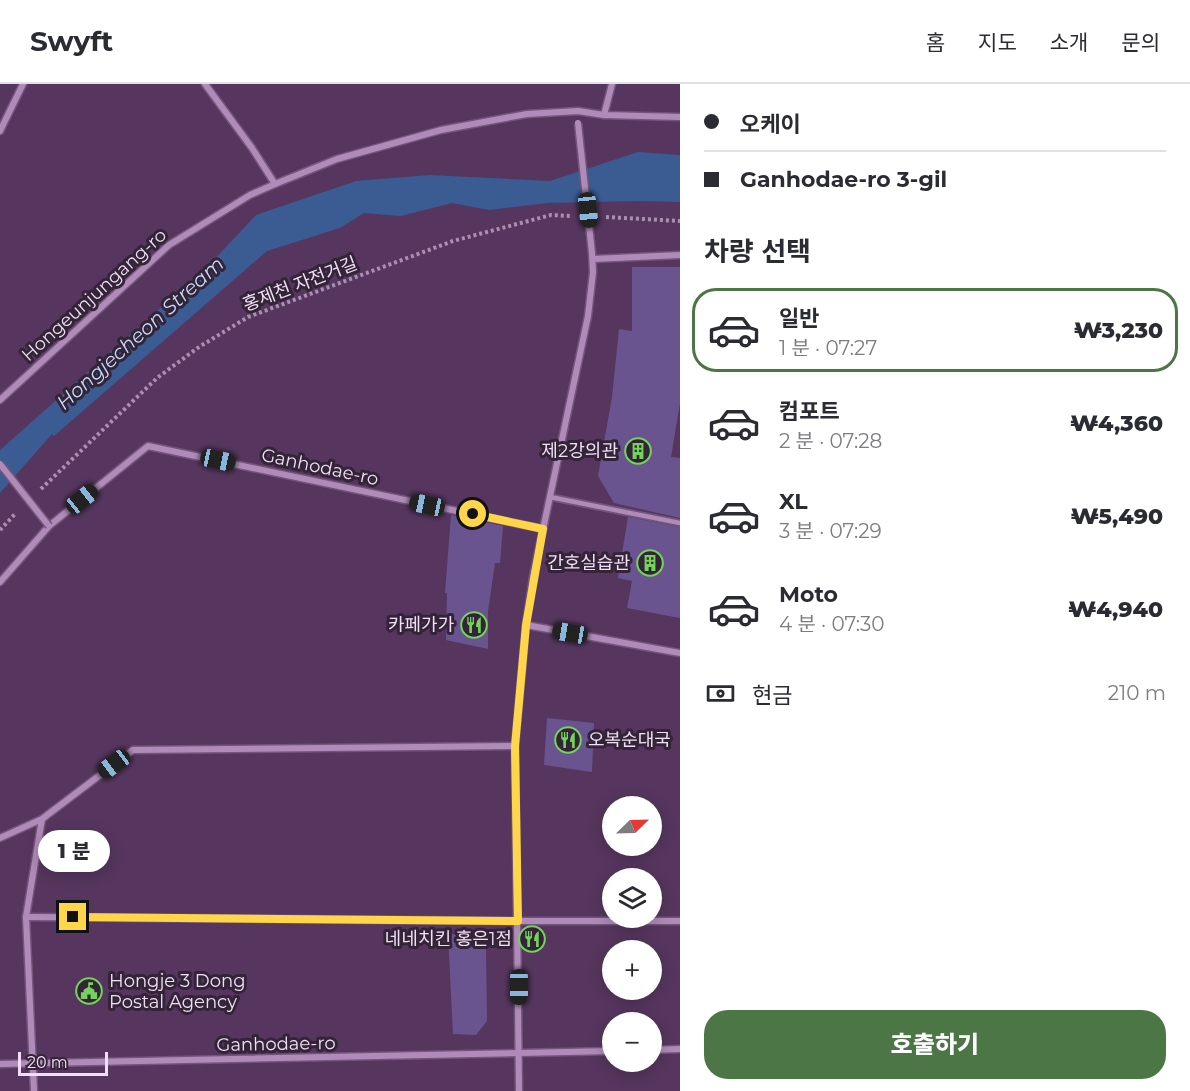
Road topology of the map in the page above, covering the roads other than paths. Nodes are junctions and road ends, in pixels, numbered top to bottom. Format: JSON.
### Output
{"nodes":[{"id":1,"x":23,"y":84,"type":"edge"},
{"id":2,"x":205,"y":84,"type":"edge"},
{"id":3,"x":612,"y":84,"type":"edge"},
{"id":4,"x":578,"y":111,"type":"junction"},
{"id":5,"x":604,"y":115,"type":"junction"},
{"id":6,"x":680,"y":117,"type":"edge"},
{"id":7,"x":1,"y":127,"type":"edge"},
{"id":8,"x":275,"y":184,"type":"junction"},
{"id":9,"x":680,"y":255,"type":"edge"},
{"id":10,"x":593,"y":256,"type":"junction"},
{"id":11,"x":0,"y":400,"type":"edge"},
{"id":12,"x":0,"y":464,"type":"edge"},
{"id":13,"x":550,"y":497,"type":"junction"},
{"id":14,"x":680,"y":523,"type":"edge"},
{"id":15,"x":49,"y":526,"type":"junction"},
{"id":16,"x":543,"y":529,"type":"junction"},
{"id":17,"x":0,"y":582,"type":"edge"},
{"id":18,"x":526,"y":625,"type":"junction"},
{"id":19,"x":680,"y":653,"type":"edge"},
{"id":20,"x":515,"y":746,"type":"junction"},
{"id":21,"x":42,"y":819,"type":"junction"},
{"id":22,"x":0,"y":838,"type":"edge"},
{"id":23,"x":26,"y":917,"type":"junction"},
{"id":24,"x":518,"y":921,"type":"junction"},
{"id":25,"x":680,"y":921,"type":"edge"},
{"id":26,"x":680,"y":1049,"type":"edge"},
{"id":27,"x":602,"y":1050,"type":"edge"},
{"id":28,"x":662,"y":1050,"type":"edge"},
{"id":29,"x":519,"y":1053,"type":"junction"},
{"id":30,"x":34,"y":1064,"type":"junction"},
{"id":31,"x":0,"y":1065,"type":"edge"},
{"id":32,"x":34,"y":1091,"type":"edge"},
{"id":33,"x":519,"y":1091,"type":"edge"}],
"edges":[{"from":1,"to":7,"type":"street"},
{"from":2,"to":8,"type":"street"},
{"from":3,"to":5,"type":"street"},
{"from":4,"to":5,"type":"street","name":"Hongeunjungang-ro"},
{"from":4,"to":8,"type":"street","name":"Hongeunjungang-ro"},
{"from":4,"to":10,"type":"street","bridge":true},
{"from":5,"to":6,"type":"street","name":"Hongeunjungang-ro"},
{"from":8,"to":11,"type":"street","name":"Hongeunjungang-ro"},
{"from":9,"to":10,"type":"street"},
{"from":10,"to":13,"type":"street"},
{"from":12,"to":15,"type":"street","bridge":true},
{"from":13,"to":14,"type":"lane"},
{"from":13,"to":16,"type":"street"},
{"from":15,"to":16,"type":"street","name":"Ganhodae-ro"},
{"from":15,"to":17,"type":"street","name":"Ganhodae-ro"},
{"from":16,"to":18,"type":"street"},
{"from":18,"to":19,"type":"street"},
{"from":18,"to":20,"type":"street"},
{"from":20,"to":21,"type":"street"},
{"from":20,"to":24,"type":"street"},
{"from":21,"to":22,"type":"street"},
{"from":21,"to":23,"type":"street"},
{"from":23,"to":24,"type":"street"},
{"from":23,"to":30,"type":"street"},
{"from":24,"to":25,"type":"street"},
{"from":24,"to":29,"type":"street"},
{"from":26,"to":28,"type":"street"},
{"from":27,"to":29,"type":"street","name":"Ganhodae-ro"},
{"from":29,"to":30,"type":"street","name":"Ganhodae-ro"},
{"from":29,"to":33,"type":"street"},
{"from":30,"to":31,"type":"street","name":"Ganhodae-ro"},
{"from":30,"to":32,"type":"street"}]}
